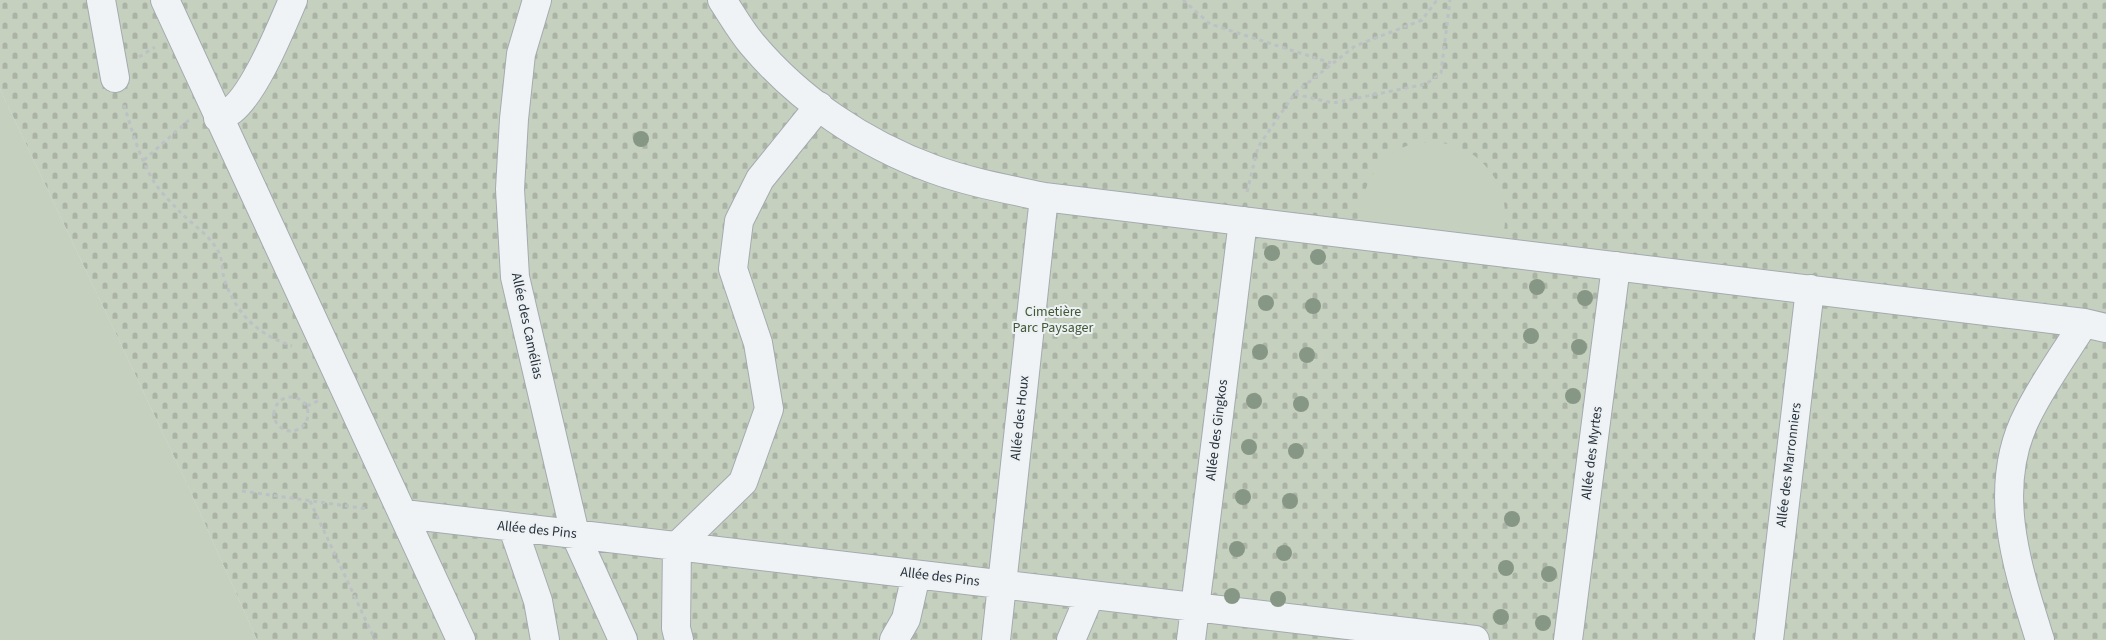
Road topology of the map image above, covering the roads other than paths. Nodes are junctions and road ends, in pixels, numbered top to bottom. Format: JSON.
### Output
{"nodes":[{"id":1,"x":100,"y":0,"type":"edge"},
{"id":2,"x":165,"y":0,"type":"edge"},
{"id":3,"x":293,"y":0,"type":"edge"},
{"id":4,"x":537,"y":0,"type":"edge"},
{"id":5,"x":722,"y":0,"type":"edge"},
{"id":6,"x":114,"y":75,"type":"road end"},
{"id":7,"x":819,"y":106,"type":"junction"},
{"id":8,"x":214,"y":110,"type":"junction"},
{"id":9,"x":1044,"y":197,"type":"junction"},
{"id":10,"x":1243,"y":221,"type":"junction"},
{"id":11,"x":1616,"y":266,"type":"junction"},
{"id":12,"x":1810,"y":289,"type":"junction"},
{"id":13,"x":2095,"y":326,"type":"edge"},
{"id":14,"x":404,"y":514,"type":"junction"},
{"id":15,"x":513,"y":528,"type":"junction"},
{"id":16,"x":575,"y":534,"type":"junction"},
{"id":17,"x":677,"y":546,"type":"junction"},
{"id":18,"x":916,"y":574,"type":"junction"},
{"id":19,"x":1002,"y":584,"type":"junction"},
{"id":20,"x":1090,"y":595,"type":"junction"},
{"id":21,"x":1194,"y":607,"type":"junction"},
{"id":22,"x":461,"y":640,"type":"edge"},
{"id":23,"x":545,"y":640,"type":"edge"},
{"id":24,"x":623,"y":640,"type":"edge"},
{"id":25,"x":679,"y":640,"type":"edge"},
{"id":26,"x":894,"y":640,"type":"edge"},
{"id":27,"x":996,"y":640,"type":"edge"},
{"id":28,"x":1071,"y":640,"type":"edge"},
{"id":29,"x":1191,"y":640,"type":"edge"},
{"id":30,"x":1476,"y":640,"type":"edge"},
{"id":31,"x":1568,"y":640,"type":"edge"},
{"id":32,"x":1769,"y":640,"type":"edge"},
{"id":33,"x":2040,"y":640,"type":"edge"}],
"edges":[{"from":1,"to":6,"type":"lane"},
{"from":2,"to":8,"type":"lane"},
{"from":3,"to":8,"type":"lane"},
{"from":4,"to":16,"type":"lane","name":"Allée des Camélias"},
{"from":5,"to":7,"type":"lane"},
{"from":7,"to":9,"type":"lane"},
{"from":7,"to":17,"type":"lane"},
{"from":8,"to":14,"type":"lane"},
{"from":9,"to":10,"type":"lane"},
{"from":9,"to":19,"type":"lane","name":"Allée des Houx"},
{"from":10,"to":11,"type":"lane"},
{"from":10,"to":21,"type":"lane","name":"Allée des Gingkos"},
{"from":11,"to":12,"type":"lane"},
{"from":11,"to":31,"type":"lane","name":"Allée des Myrtes"},
{"from":12,"to":13,"type":"lane"},
{"from":12,"to":32,"type":"lane","name":"Allée des Marronniers"},
{"from":13,"to":33,"type":"lane"},
{"from":14,"to":15,"type":"lane","name":"Allée des Pins"},
{"from":14,"to":22,"type":"lane"},
{"from":15,"to":16,"type":"lane","name":"Allée des Pins"},
{"from":15,"to":23,"type":"lane"},
{"from":16,"to":17,"type":"lane","name":"Allée des Pins"},
{"from":16,"to":24,"type":"lane","name":"Allée des Camélias"},
{"from":17,"to":18,"type":"lane","name":"Allée des Pins"},
{"from":17,"to":25,"type":"lane"},
{"from":18,"to":19,"type":"lane","name":"Allée des Pins"},
{"from":18,"to":26,"type":"lane"},
{"from":19,"to":20,"type":"lane","name":"Allée des Pins"},
{"from":19,"to":27,"type":"lane","name":"Allée des Houx"},
{"from":20,"to":21,"type":"lane","name":"Allée des Pins"},
{"from":20,"to":28,"type":"lane"},
{"from":21,"to":29,"type":"lane","name":"Allée des Gingkos"},
{"from":21,"to":30,"type":"lane","name":"Allée des Pins"}]}
